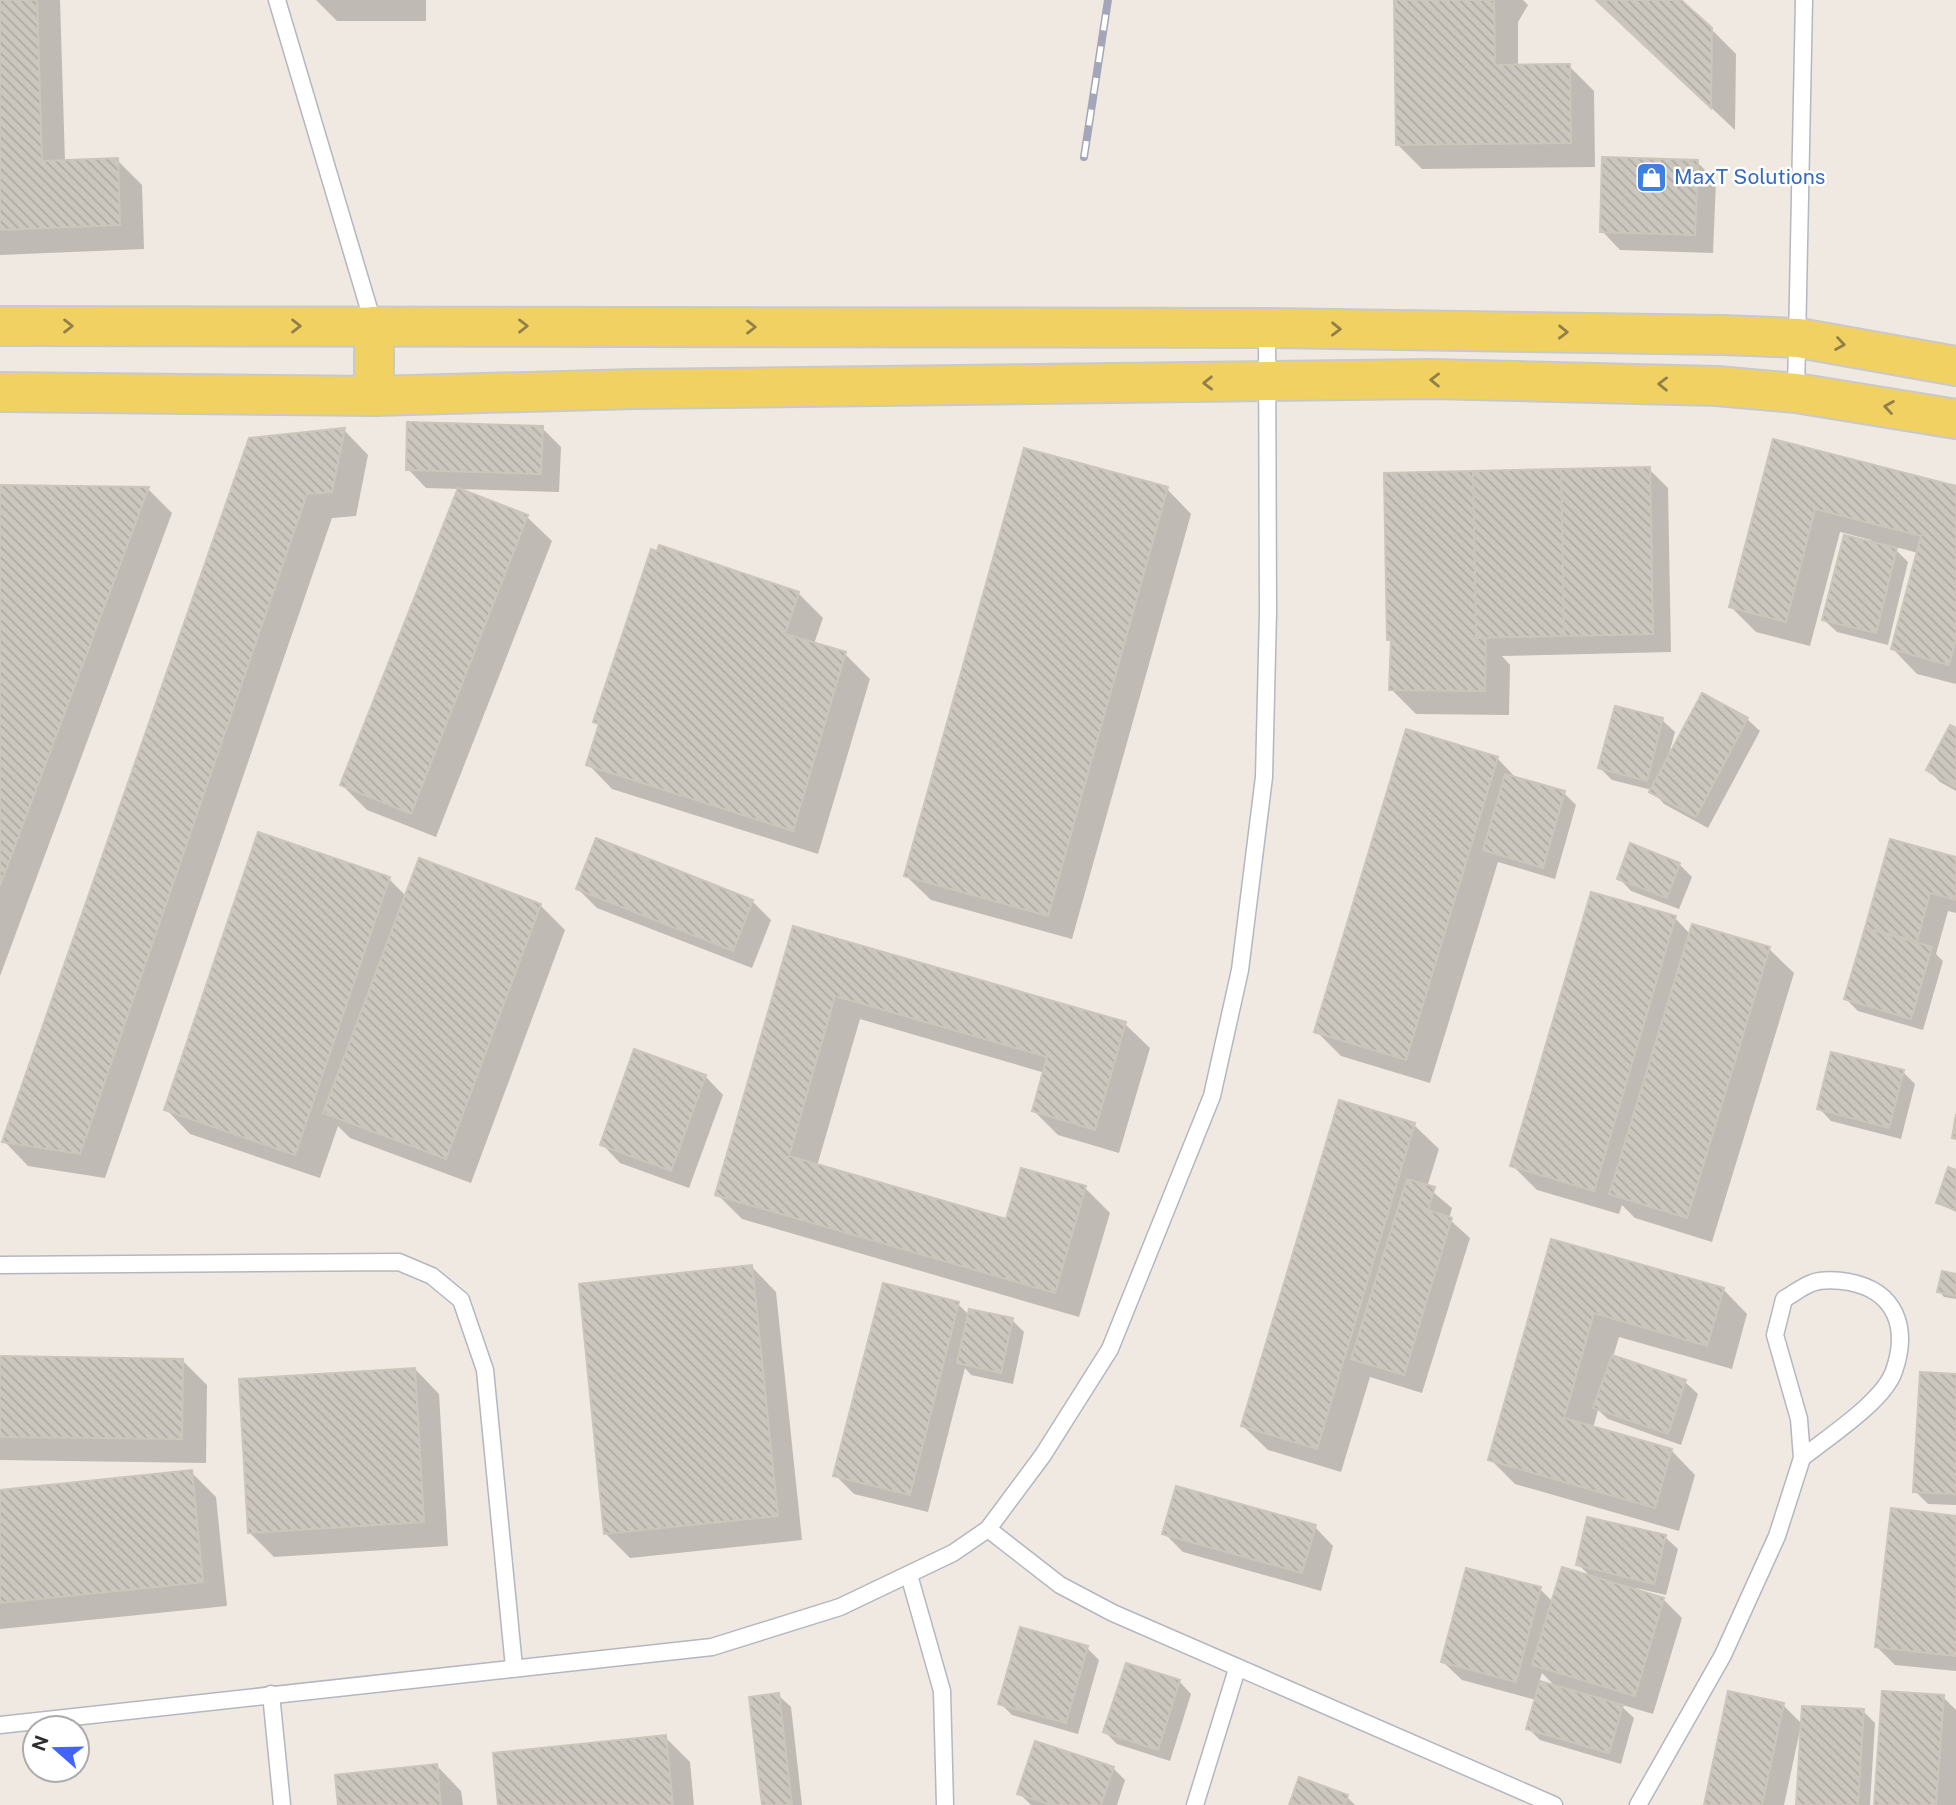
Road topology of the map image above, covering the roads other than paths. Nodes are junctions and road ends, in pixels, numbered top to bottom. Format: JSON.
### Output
{"nodes":[{"id":1,"x":278,"y":0,"type":"edge"},
{"id":2,"x":1804,"y":0,"type":"edge"},
{"id":3,"x":0,"y":326,"type":"edge"},
{"id":4,"x":374,"y":326,"type":"junction"},
{"id":5,"x":849,"y":327,"type":"junction"},
{"id":6,"x":1267,"y":327,"type":"junction"},
{"id":7,"x":1799,"y":338,"type":"junction"},
{"id":8,"x":1956,"y":366,"type":"edge"},
{"id":9,"x":1270,"y":382,"type":"junction"},
{"id":10,"x":845,"y":388,"type":"junction"},
{"id":11,"x":0,"y":392,"type":"edge"},
{"id":12,"x":1796,"y":393,"type":"junction"},
{"id":13,"x":374,"y":396,"type":"junction"},
{"id":14,"x":1956,"y":419,"type":"edge"},
{"id":15,"x":0,"y":1265,"type":"edge"},
{"id":16,"x":1802,"y":1458,"type":"junction"},
{"id":17,"x":988,"y":1529,"type":"junction"},
{"id":18,"x":909,"y":1575,"type":"junction"},
{"id":19,"x":513,"y":1667,"type":"junction"},
{"id":20,"x":1237,"y":1669,"type":"junction"},
{"id":21,"x":271,"y":1695,"type":"junction"},
{"id":22,"x":0,"y":1725,"type":"edge"},
{"id":23,"x":282,"y":1805,"type":"edge"},
{"id":24,"x":945,"y":1805,"type":"edge"},
{"id":25,"x":1195,"y":1805,"type":"edge"},
{"id":26,"x":1554,"y":1805,"type":"edge"},
{"id":27,"x":1638,"y":1805,"type":"edge"}],
"edges":[{"from":1,"to":4,"type":"lane"},
{"from":2,"to":7,"type":"lane"},
{"from":3,"to":4,"type":"main road","one_way":true},
{"from":4,"to":5,"type":"main road","one_way":true},
{"from":4,"to":13,"type":"main road"},
{"from":5,"to":6,"type":"main road"},
{"from":5,"to":10,"type":"main road"},
{"from":6,"to":7,"type":"main road","one_way":true},
{"from":6,"to":9,"type":"lane"},
{"from":7,"to":8,"type":"main road","one_way":true},
{"from":7,"to":12,"type":"lane"},
{"from":9,"to":10,"type":"main road","one_way":true},
{"from":12,"to":9,"type":"main road","one_way":true},
{"from":9,"to":17,"type":"lane"},
{"from":10,"to":13,"type":"main road"},
{"from":11,"to":13,"type":"main road"},
{"from":14,"to":12,"type":"main road","one_way":true},
{"from":15,"to":19,"type":"lane"},
{"from":16,"to":16,"type":"lane"},
{"from":16,"to":27,"type":"lane"},
{"from":17,"to":18,"type":"lane"},
{"from":17,"to":20,"type":"lane"},
{"from":18,"to":19,"type":"lane"},
{"from":18,"to":24,"type":"lane"},
{"from":19,"to":21,"type":"lane"},
{"from":20,"to":25,"type":"lane"},
{"from":20,"to":26,"type":"lane"},
{"from":21,"to":22,"type":"lane"},
{"from":21,"to":23,"type":"lane"}]}
